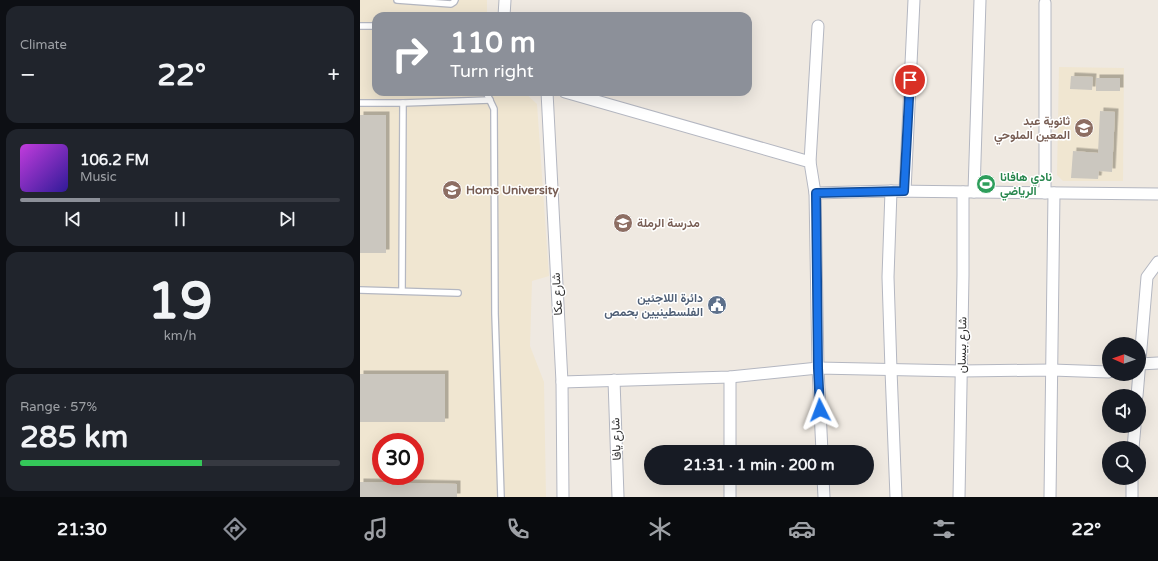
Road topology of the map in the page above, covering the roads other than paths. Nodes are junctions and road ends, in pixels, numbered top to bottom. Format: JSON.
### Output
{"nodes":[{"id":1,"x":397,"y":0,"type":"edge"},
{"id":2,"x":455,"y":0,"type":"edge"},
{"id":3,"x":505,"y":0,"type":"edge"},
{"id":4,"x":914,"y":0,"type":"edge"},
{"id":5,"x":980,"y":0,"type":"edge"},
{"id":6,"x":1046,"y":3,"type":"dead end"},
{"id":7,"x":504,"y":12,"type":"edge"},
{"id":8,"x":360,"y":26,"type":"edge"},
{"id":9,"x":372,"y":26,"type":"edge"},
{"id":10,"x":818,"y":26,"type":"dead end"},
{"id":11,"x":488,"y":96,"type":"edge"},
{"id":12,"x":547,"y":96,"type":"edge"},
{"id":13,"x":579,"y":96,"type":"edge"},
{"id":14,"x":490,"y":100,"type":"junction"},
{"id":15,"x":360,"y":103,"type":"edge"},
{"id":16,"x":403,"y":103,"type":"junction"},
{"id":17,"x":810,"y":162,"type":"junction"},
{"id":18,"x":891,"y":191,"type":"junction"},
{"id":19,"x":904,"y":191,"type":"junction"},
{"id":20,"x":968,"y":192,"type":"junction"},
{"id":21,"x":816,"y":193,"type":"junction"},
{"id":22,"x":1050,"y":193,"type":"junction"},
{"id":23,"x":1158,"y":194,"type":"edge"},
{"id":24,"x":1158,"y":262,"type":"edge"},
{"id":25,"x":360,"y":290,"type":"edge"},
{"id":26,"x":402,"y":291,"type":"junction"},
{"id":27,"x":458,"y":292,"type":"dead end"},
{"id":28,"x":1142,"y":337,"type":"edge"},
{"id":29,"x":1158,"y":363,"type":"edge"},
{"id":30,"x":1146,"y":367,"type":"edge"},
{"id":31,"x":818,"y":368,"type":"junction"},
{"id":32,"x":891,"y":370,"type":"junction"},
{"id":33,"x":1052,"y":370,"type":"junction"},
{"id":34,"x":961,"y":371,"type":"junction"},
{"id":35,"x":1102,"y":372,"type":"edge"},
{"id":36,"x":730,"y":377,"type":"junction"},
{"id":37,"x":614,"y":380,"type":"junction"},
{"id":38,"x":562,"y":382,"type":"junction"},
{"id":39,"x":730,"y":445,"type":"edge"},
{"id":40,"x":822,"y":445,"type":"edge"},
{"id":41,"x":730,"y":485,"type":"edge"},
{"id":42,"x":823,"y":485,"type":"edge"},
{"id":43,"x":1132,"y":485,"type":"edge"},
{"id":44,"x":501,"y":497,"type":"edge"},
{"id":45,"x":563,"y":497,"type":"edge"},
{"id":46,"x":618,"y":497,"type":"edge"},
{"id":47,"x":730,"y":497,"type":"edge"},
{"id":48,"x":824,"y":497,"type":"edge"},
{"id":49,"x":896,"y":497,"type":"edge"},
{"id":50,"x":959,"y":497,"type":"edge"},
{"id":51,"x":1050,"y":497,"type":"edge"},
{"id":52,"x":1132,"y":497,"type":"edge"}],
"edges":[{"from":1,"to":2,"type":"lane"},
{"from":3,"to":7,"type":"street"},
{"from":4,"to":19,"type":"street"},
{"from":5,"to":20,"type":"street","name":"شارع بيسان"},
{"from":6,"to":22,"type":"street"},
{"from":8,"to":9,"type":"lane"},
{"from":10,"to":17,"type":"street"},
{"from":11,"to":14,"type":"lane"},
{"from":12,"to":38,"type":"street","name":"شارع عكا"},
{"from":13,"to":17,"type":"street"},
{"from":14,"to":16,"type":"lane"},
{"from":14,"to":44,"type":"lane"},
{"from":15,"to":16,"type":"lane"},
{"from":16,"to":26,"type":"lane"},
{"from":17,"to":21,"type":"street"},
{"from":18,"to":19,"type":"street"},
{"from":18,"to":21,"type":"street"},
{"from":18,"to":32,"type":"street"},
{"from":19,"to":20,"type":"street"},
{"from":20,"to":22,"type":"street"},
{"from":20,"to":34,"type":"street","name":"شارع بيسان"},
{"from":21,"to":31,"type":"street"},
{"from":22,"to":23,"type":"street"},
{"from":22,"to":33,"type":"street"},
{"from":24,"to":28,"type":"street"},
{"from":25,"to":26,"type":"lane"},
{"from":26,"to":27,"type":"lane"},
{"from":29,"to":30,"type":"street"},
{"from":31,"to":32,"type":"street"},
{"from":31,"to":36,"type":"street"},
{"from":31,"to":40,"type":"street"},
{"from":32,"to":34,"type":"street"},
{"from":32,"to":49,"type":"street"},
{"from":33,"to":34,"type":"street"},
{"from":33,"to":35,"type":"street"},
{"from":33,"to":51,"type":"street"},
{"from":34,"to":50,"type":"street","name":"شارع بيسان"},
{"from":36,"to":37,"type":"street"},
{"from":36,"to":39,"type":"street"},
{"from":37,"to":38,"type":"street"},
{"from":37,"to":46,"type":"street","name":"شارع يافا"},
{"from":38,"to":45,"type":"street","name":"شارع عكا"},
{"from":41,"to":47,"type":"street"},
{"from":42,"to":48,"type":"street"},
{"from":43,"to":52,"type":"street"}]}
